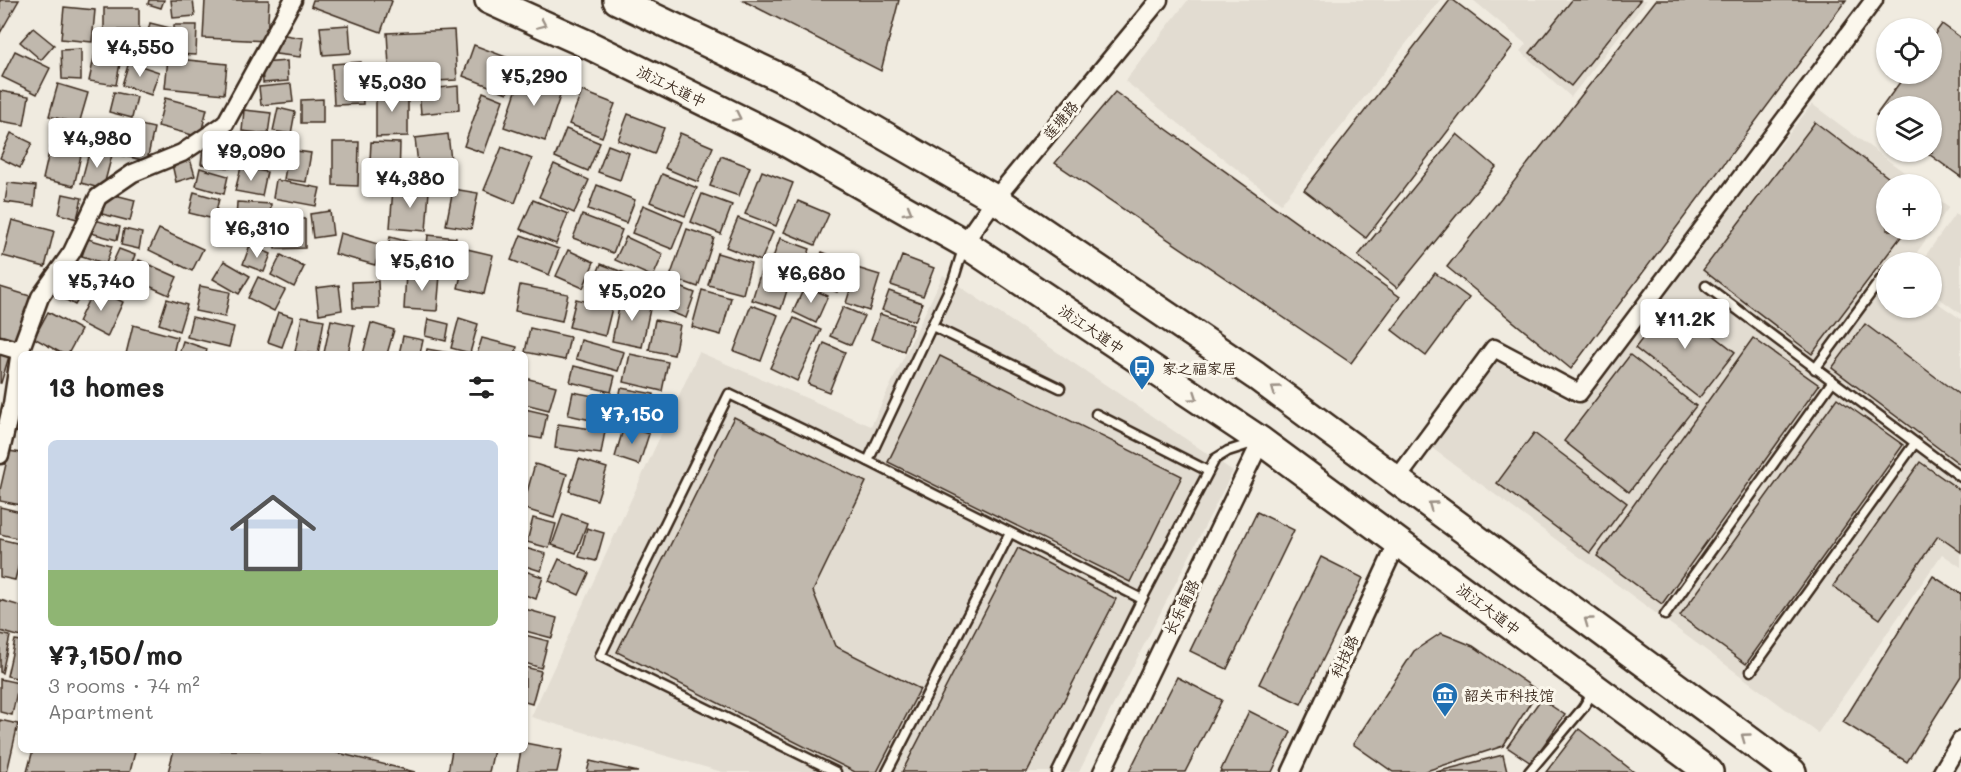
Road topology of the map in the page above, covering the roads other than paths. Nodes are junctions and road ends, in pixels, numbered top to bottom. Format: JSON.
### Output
{"nodes":[{"id":1,"x":293,"y":0,"type":"edge"},
{"id":2,"x":489,"y":0,"type":"edge"},
{"id":3,"x":618,"y":0,"type":"edge"},
{"id":4,"x":1159,"y":0,"type":"edge"},
{"id":5,"x":1874,"y":0,"type":"edge"},
{"id":6,"x":995,"y":199,"type":"junction"},
{"id":7,"x":964,"y":243,"type":"junction"},
{"id":8,"x":1706,"y":286,"type":"dead end"},
{"id":9,"x":1876,"y":286,"type":"edge"},
{"id":10,"x":932,"y":326,"type":"junction"},
{"id":11,"x":0,"y":345,"type":"edge"},
{"id":12,"x":20,"y":351,"type":"joint"},
{"id":13,"x":18,"y":364,"type":"edge"},
{"id":14,"x":1815,"y":369,"type":"junction"},
{"id":15,"x":1832,"y":382,"type":"junction"},
{"id":16,"x":1060,"y":388,"type":"dead end"},
{"id":17,"x":1096,"y":414,"type":"dead end"},
{"id":18,"x":1261,"y":441,"type":"junction"},
{"id":19,"x":1915,"y":443,"type":"junction"},
{"id":20,"x":0,"y":455,"type":"edge"},
{"id":21,"x":868,"y":461,"type":"junction"},
{"id":22,"x":1208,"y":471,"type":"junction"},
{"id":23,"x":1961,"y":477,"type":"edge"},
{"id":24,"x":1396,"y":479,"type":"junction"},
{"id":25,"x":1010,"y":533,"type":"junction"},
{"id":26,"x":1398,"y":541,"type":"junction"},
{"id":27,"x":1142,"y":599,"type":"junction"},
{"id":28,"x":1665,"y":615,"type":"dead end"},
{"id":29,"x":1751,"y":671,"type":"dead end"},
{"id":30,"x":1595,"y":687,"type":"junction"},
{"id":31,"x":1961,"y":740,"type":"edge"},
{"id":32,"x":836,"y":772,"type":"edge"},
{"id":33,"x":887,"y":772,"type":"edge"},
{"id":34,"x":1056,"y":772,"type":"edge"},
{"id":35,"x":1102,"y":772,"type":"edge"},
{"id":36,"x":1291,"y":772,"type":"edge"},
{"id":37,"x":1529,"y":772,"type":"edge"},
{"id":38,"x":1709,"y":772,"type":"edge"},
{"id":39,"x":1792,"y":772,"type":"edge"},
{"id":40,"x":1942,"y":772,"type":"edge"}],
"edges":[{"from":1,"to":12,"type":"street"},
{"from":2,"to":7,"type":"main road","name":"浈江大道中","one_way":true},
{"from":3,"to":6,"type":"main road"},
{"from":4,"to":6,"type":"street","name":"莲塘路"},
{"from":5,"to":24,"type":"street"},
{"from":6,"to":7,"type":"street","name":"莲塘路"},
{"from":24,"to":6,"type":"main road","one_way":true},
{"from":7,"to":10,"type":"lane"},
{"from":7,"to":18,"type":"main road","name":"浈江大道中","one_way":true},
{"from":8,"to":14,"type":"lane"},
{"from":9,"to":14,"type":"lane"},
{"from":10,"to":16,"type":"lane"},
{"from":10,"to":21,"type":"lane"},
{"from":11,"to":12,"type":"street"},
{"from":13,"to":20,"type":"street"},
{"from":14,"to":15,"type":"lane"},
{"from":15,"to":19,"type":"lane"},
{"from":15,"to":28,"type":"lane"},
{"from":17,"to":22,"type":"lane"},
{"from":18,"to":22,"type":"lane"},
{"from":18,"to":26,"type":"main road","name":"浈江大道中"},
{"from":18,"to":35,"type":"street","name":"长乐南路"},
{"from":19,"to":23,"type":"lane"},
{"from":19,"to":29,"type":"lane"},
{"from":21,"to":25,"type":"lane"},
{"from":21,"to":32,"type":"lane"},
{"from":22,"to":27,"type":"lane"},
{"from":39,"to":24,"type":"main road","one_way":true},
{"from":25,"to":27,"type":"lane"},
{"from":25,"to":33,"type":"lane"},
{"from":26,"to":30,"type":"main road","name":"浈江大道中"},
{"from":26,"to":36,"type":"street","name":"科技路"},
{"from":27,"to":34,"type":"lane"},
{"from":30,"to":37,"type":"lane"},
{"from":30,"to":38,"type":"main road","name":"浈江大道中"},
{"from":31,"to":40,"type":"street"}]}
